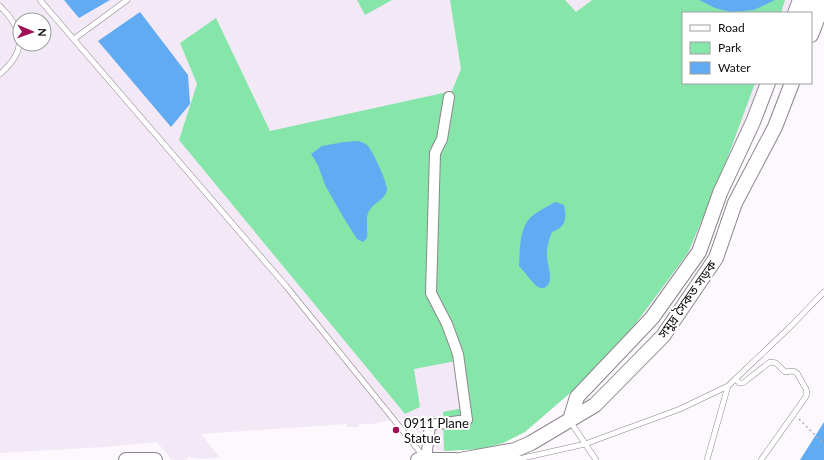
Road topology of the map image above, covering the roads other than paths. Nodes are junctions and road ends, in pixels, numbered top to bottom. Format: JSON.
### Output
{"nodes":[{"id":1,"x":40,"y":0,"type":"edge"},
{"id":2,"x":128,"y":0,"type":"edge"},
{"id":3,"x":800,"y":0,"type":"edge"},
{"id":4,"x":814,"y":0,"type":"edge"},
{"id":5,"x":824,"y":2,"type":"edge"},
{"id":6,"x":0,"y":6,"type":"edge"},
{"id":7,"x":795,"y":12,"type":"edge"},
{"id":8,"x":809,"y":12,"type":"edge"},
{"id":9,"x":812,"y":32,"type":"edge"},
{"id":10,"x":74,"y":39,"type":"junction"},
{"id":11,"x":0,"y":74,"type":"edge"},
{"id":12,"x":768,"y":84,"type":"edge"},
{"id":13,"x":782,"y":84,"type":"edge"},
{"id":14,"x":792,"y":84,"type":"edge"},
{"id":15,"x":449,"y":97,"type":"dead end"},
{"id":16,"x":824,"y":292,"type":"edge"},
{"id":17,"x":736,"y":378,"type":"junction"},
{"id":18,"x":728,"y":386,"type":"junction"},
{"id":19,"x":570,"y":420,"type":"junction"},
{"id":20,"x":585,"y":444,"type":"junction"},
{"id":21,"x":126,"y":460,"type":"edge"},
{"id":22,"x":156,"y":460,"type":"edge"},
{"id":23,"x":418,"y":460,"type":"edge"},
{"id":24,"x":426,"y":460,"type":"edge"},
{"id":25,"x":455,"y":460,"type":"edge"},
{"id":26,"x":461,"y":460,"type":"edge"},
{"id":27,"x":596,"y":460,"type":"edge"},
{"id":28,"x":707,"y":460,"type":"edge"},
{"id":29,"x":761,"y":460,"type":"edge"}],
"edges":[{"from":1,"to":10,"type":"lane"},
{"from":2,"to":10,"type":"lane"},
{"from":3,"to":7,"type":"main road"},
{"from":4,"to":8,"type":"main road"},
{"from":5,"to":9,"type":"main road"},
{"from":6,"to":11,"type":"lane"},
{"from":10,"to":24,"type":"lane"},
{"from":12,"to":19,"type":"main road","name":"সমুদ্র সৈকত সড়ক"},
{"from":13,"to":19,"type":"main road"},
{"from":14,"to":19,"type":"main road","name":"সমুদ্র সৈকত সড়ক"},
{"from":15,"to":24,"type":"street"},
{"from":16,"to":17,"type":"lane"},
{"from":17,"to":18,"type":"lane"},
{"from":17,"to":29,"type":"lane"},
{"from":18,"to":20,"type":"lane"},
{"from":18,"to":28,"type":"lane"},
{"from":19,"to":20,"type":"lane"},
{"from":19,"to":26,"type":"main road","name":"সমুদ্র সৈকত সড়ক"},
{"from":20,"to":26,"type":"lane"},
{"from":20,"to":27,"type":"lane"},
{"from":21,"to":22,"type":"main road"},
{"from":23,"to":24,"type":"main road"},
{"from":24,"to":25,"type":"main road"}]}
